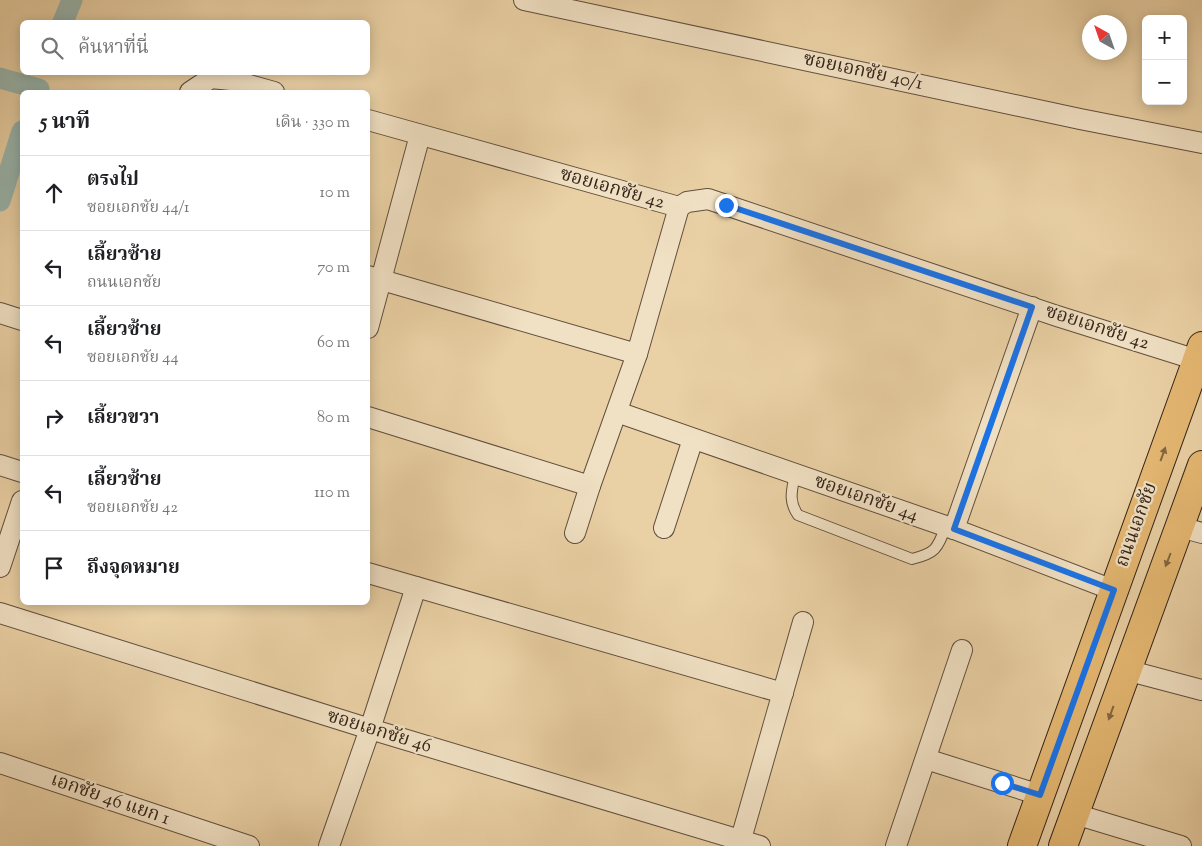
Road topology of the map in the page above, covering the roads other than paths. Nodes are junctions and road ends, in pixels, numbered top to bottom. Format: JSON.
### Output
{"nodes":[{"id":1,"x":524,"y":0,"type":"edge"},
{"id":2,"x":193,"y":90,"type":"edge"},
{"id":3,"x":267,"y":90,"type":"edge"},
{"id":4,"x":370,"y":121,"type":"edge"},
{"id":5,"x":420,"y":135,"type":"junction"},
{"id":6,"x":1202,"y":143,"type":"edge"},
{"id":7,"x":679,"y":207,"type":"junction"},
{"id":8,"x":374,"y":278,"type":"edge"},
{"id":9,"x":1032,"y":307,"type":"junction"},
{"id":10,"x":370,"y":311,"type":"edge"},
{"id":11,"x":0,"y":314,"type":"edge"},
{"id":12,"x":20,"y":319,"type":"edge"},
{"id":13,"x":1199,"y":353,"type":"edge"},
{"id":14,"x":637,"y":354,"type":"junction"},
{"id":15,"x":617,"y":412,"type":"junction"},
{"id":16,"x":370,"y":418,"type":"edge"},
{"id":17,"x":693,"y":439,"type":"junction"},
{"id":18,"x":0,"y":465,"type":"edge"},
{"id":19,"x":1202,"y":465,"type":"edge"},
{"id":20,"x":20,"y":471,"type":"edge"},
{"id":21,"x":796,"y":474,"type":"junction"},
{"id":22,"x":590,"y":486,"type":"junction"},
{"id":23,"x":20,"y":507,"type":"edge"},
{"id":24,"x":950,"y":527,"type":"junction"},
{"id":25,"x":664,"y":528,"type":"dead end"},
{"id":26,"x":1191,"y":530,"type":"edge"},
{"id":27,"x":576,"y":533,"type":"dead end"},
{"id":28,"x":0,"y":567,"type":"edge"},
{"id":29,"x":370,"y":574,"type":"edge"},
{"id":30,"x":416,"y":587,"type":"junction"},
{"id":31,"x":1114,"y":590,"type":"junction"},
{"id":32,"x":1152,"y":603,"type":"junction"},
{"id":33,"x":0,"y":612,"type":"edge"},
{"id":34,"x":803,"y":622,"type":"dead end"},
{"id":35,"x":962,"y":650,"type":"dead end"},
{"id":36,"x":1126,"y":670,"type":"junction"},
{"id":37,"x":1202,"y":690,"type":"edge"},
{"id":38,"x":784,"y":693,"type":"junction"},
{"id":39,"x":370,"y":729,"type":"junction"},
{"id":40,"x":926,"y":759,"type":"junction"},
{"id":41,"x":0,"y":763,"type":"edge"},
{"id":42,"x":1040,"y":795,"type":"junction"},
{"id":43,"x":1075,"y":814,"type":"junction"},
{"id":44,"x":739,"y":843,"type":"edge"},
{"id":45,"x":249,"y":846,"type":"edge"},
{"id":46,"x":330,"y":846,"type":"edge"},
{"id":47,"x":760,"y":846,"type":"edge"},
{"id":48,"x":896,"y":846,"type":"edge"},
{"id":49,"x":1022,"y":846,"type":"edge"},
{"id":50,"x":1063,"y":846,"type":"edge"},
{"id":51,"x":1181,"y":846,"type":"edge"}],
"edges":[{"from":1,"to":6,"type":"street","name":"ซอยเอกชัย 40/1"},
{"from":2,"to":3,"type":"street"},
{"from":4,"to":5,"type":"street","name":"ซอยเอกชัย 42"},
{"from":5,"to":7,"type":"street","name":"ซอยเอกชัย 42"},
{"from":5,"to":8,"type":"street"},
{"from":7,"to":9,"type":"street","name":"ซอยเอกชัย 42"},
{"from":7,"to":14,"type":"street"},
{"from":8,"to":10,"type":"street"},
{"from":8,"to":14,"type":"street"},
{"from":9,"to":13,"type":"street","name":"ซอยเอกชัย 42"},
{"from":9,"to":24,"type":"street"},
{"from":11,"to":12,"type":"street"},
{"from":31,"to":13,"type":"main road","name":"ถนนเอกชัย","one_way":true},
{"from":14,"to":15,"type":"street"},
{"from":15,"to":17,"type":"street","name":"ซอยเอกชัย 44"},
{"from":15,"to":22,"type":"street"},
{"from":16,"to":22,"type":"street"},
{"from":17,"to":21,"type":"street","name":"ซอยเอกชัย 44"},
{"from":17,"to":25,"type":"street"},
{"from":18,"to":20,"type":"street"},
{"from":19,"to":26,"type":"main road"},
{"from":21,"to":24,"type":"street","name":"ซอยเอกชัย 44"},
{"from":21,"to":24,"type":"lane"},
{"from":22,"to":27,"type":"street"},
{"from":23,"to":28,"type":"street"},
{"from":24,"to":31,"type":"street","name":"ซอยเอกชัย 44"},
{"from":26,"to":32,"type":"main road","one_way":true},
{"from":29,"to":30,"type":"street"},
{"from":30,"to":38,"type":"street"},
{"from":30,"to":39,"type":"street"},
{"from":31,"to":32,"type":"main road"},
{"from":31,"to":42,"type":"main road","name":"ถนนเอกชัย"},
{"from":32,"to":36,"type":"main road"},
{"from":33,"to":39,"type":"street","name":"ซอยเอกชัย 46"},
{"from":34,"to":38,"type":"street"},
{"from":35,"to":40,"type":"street"},
{"from":36,"to":37,"type":"street"},
{"from":36,"to":43,"type":"main road","one_way":true},
{"from":38,"to":44,"type":"street"},
{"from":39,"to":44,"type":"street","name":"ซอยเอกชัย 46"},
{"from":39,"to":46,"type":"street"},
{"from":40,"to":42,"type":"street"},
{"from":40,"to":48,"type":"street"},
{"from":41,"to":45,"type":"street","name":"เอกชัย 46 แยก 1"},
{"from":42,"to":49,"type":"main road","name":"ถนนเอกชัย"},
{"from":43,"to":50,"type":"main road"},
{"from":43,"to":51,"type":"street"},
{"from":44,"to":47,"type":"street","name":"ซอยเอกชัย 46"}]}
